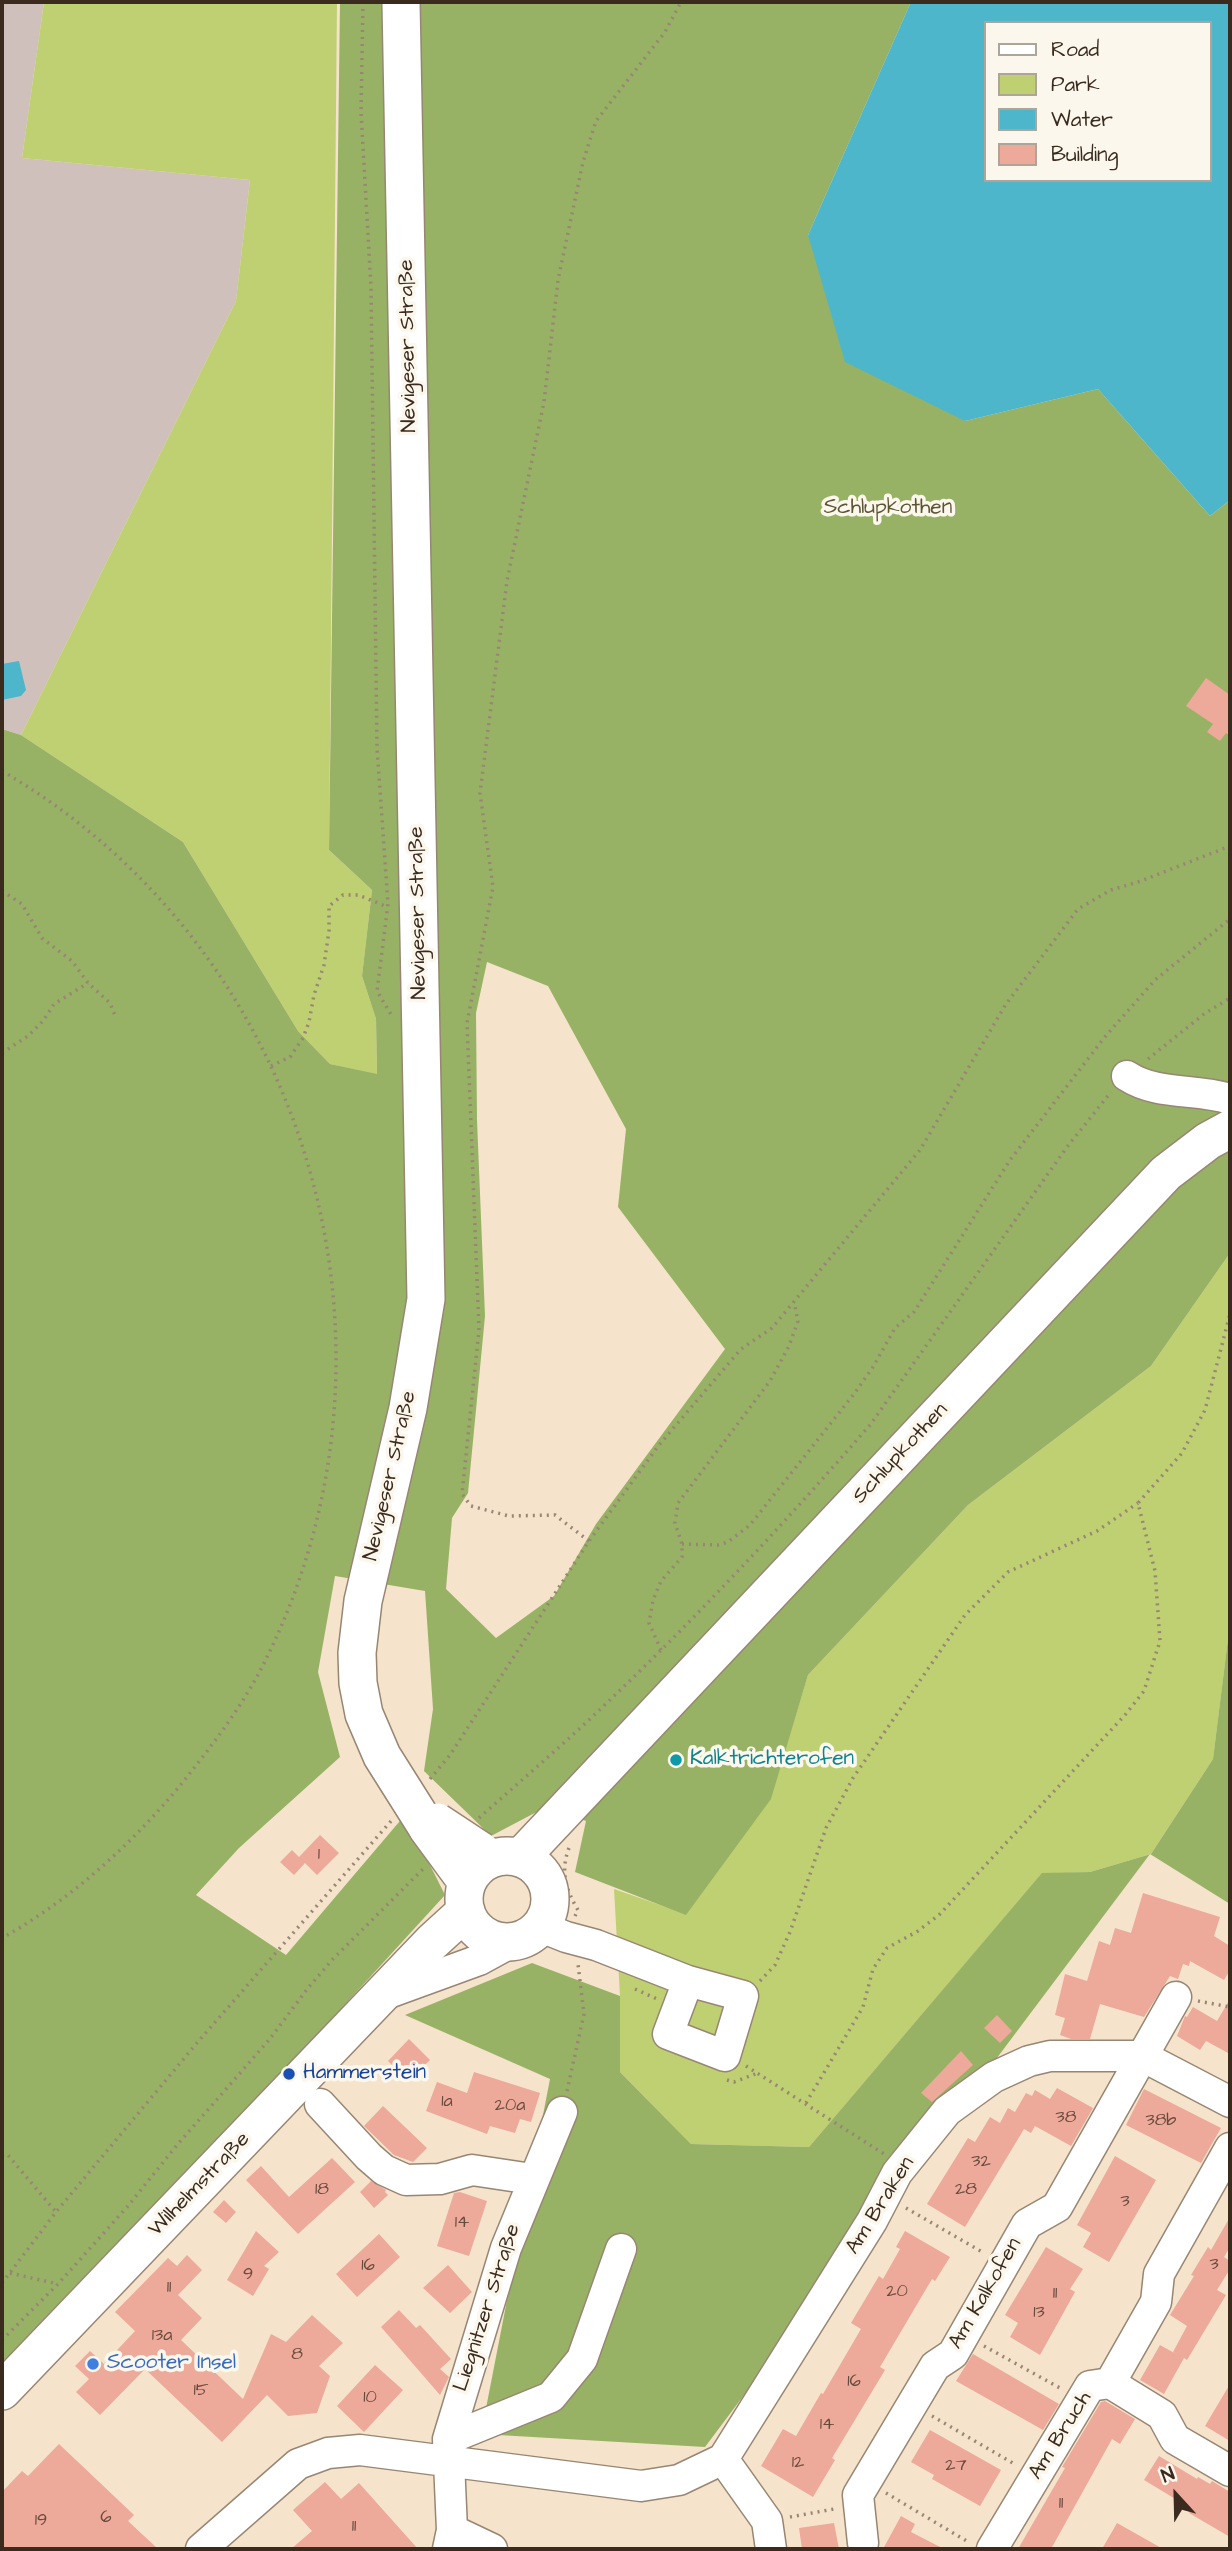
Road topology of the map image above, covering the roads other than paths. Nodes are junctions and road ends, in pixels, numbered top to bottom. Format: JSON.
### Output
{"nodes":[{"id":1,"x":401,"y":2,"type":"edge"},
{"id":2,"x":1127,"y":1076,"type":"road end"},
{"id":3,"x":1230,"y":1099,"type":"edge"},
{"id":4,"x":1230,"y":1129,"type":"edge"},
{"id":5,"x":499,"y":1887,"type":"junction"},
{"id":6,"x":688,"y":1981,"type":"junction"},
{"id":7,"x":390,"y":1987,"type":"junction"},
{"id":8,"x":1176,"y":1997,"type":"road end"},
{"id":9,"x":1142,"y":2056,"type":"junction"},
{"id":10,"x":1230,"y":2102,"type":"edge"},
{"id":11,"x":320,"y":2105,"type":"dead end"},
{"id":12,"x":562,"y":2112,"type":"road end"},
{"id":13,"x":1230,"y":2148,"type":"edge"},
{"id":14,"x":532,"y":2179,"type":"junction"},
{"id":15,"x":621,"y":2249,"type":"dead end"},
{"id":16,"x":1110,"y":2383,"type":"junction"},
{"id":17,"x":2,"y":2391,"type":"edge"},
{"id":18,"x":448,"y":2451,"type":"junction"},
{"id":19,"x":723,"y":2459,"type":"junction"},
{"id":20,"x":1230,"y":2471,"type":"edge"},
{"id":21,"x":450,"y":2540,"type":"edge"},
{"id":22,"x":769,"y":2541,"type":"edge"},
{"id":23,"x":863,"y":2543,"type":"dead end"},
{"id":24,"x":201,"y":2549,"type":"edge"},
{"id":25,"x":492,"y":2549,"type":"edge"},
{"id":26,"x":992,"y":2549,"type":"edge"}],
"edges":[{"from":1,"to":5,"type":"main road","name":"Nevigeser Straße","bridge":true},
{"from":2,"to":3,"type":"street"},
{"from":4,"to":5,"type":"main road","name":"Schlupkothen"},
{"from":5,"to":6,"type":"street"},
{"from":5,"to":7,"type":"main road","name":"Wilhelmstraße"},
{"from":5,"to":7,"type":"street"},
{"from":6,"to":6,"type":"street"},
{"from":7,"to":17,"type":"main road","name":"Wilhelmstraße"},
{"from":8,"to":9,"type":"street","name":"Am Kalkofen"},
{"from":9,"to":10,"type":"street","name":"Am Braken"},
{"from":9,"to":19,"type":"street","name":"Am Braken"},
{"from":9,"to":23,"type":"street","name":"Am Kalkofen"},
{"from":11,"to":14,"type":"street"},
{"from":12,"to":14,"type":"street","name":"Liegnitzer Straße"},
{"from":13,"to":16,"type":"street","name":"Am Bruch"},
{"from":14,"to":18,"type":"street","name":"Liegnitzer Straße"},
{"from":15,"to":18,"type":"street","name":"Liegnitzer Straße"},
{"from":16,"to":20,"type":"street"},
{"from":16,"to":26,"type":"street","name":"Am Bruch"},
{"from":18,"to":19,"type":"street"},
{"from":18,"to":21,"type":"street","name":"Liegnitzer Straße"},
{"from":18,"to":24,"type":"street"},
{"from":19,"to":22,"type":"street"},
{"from":21,"to":25,"type":"street"}]}
